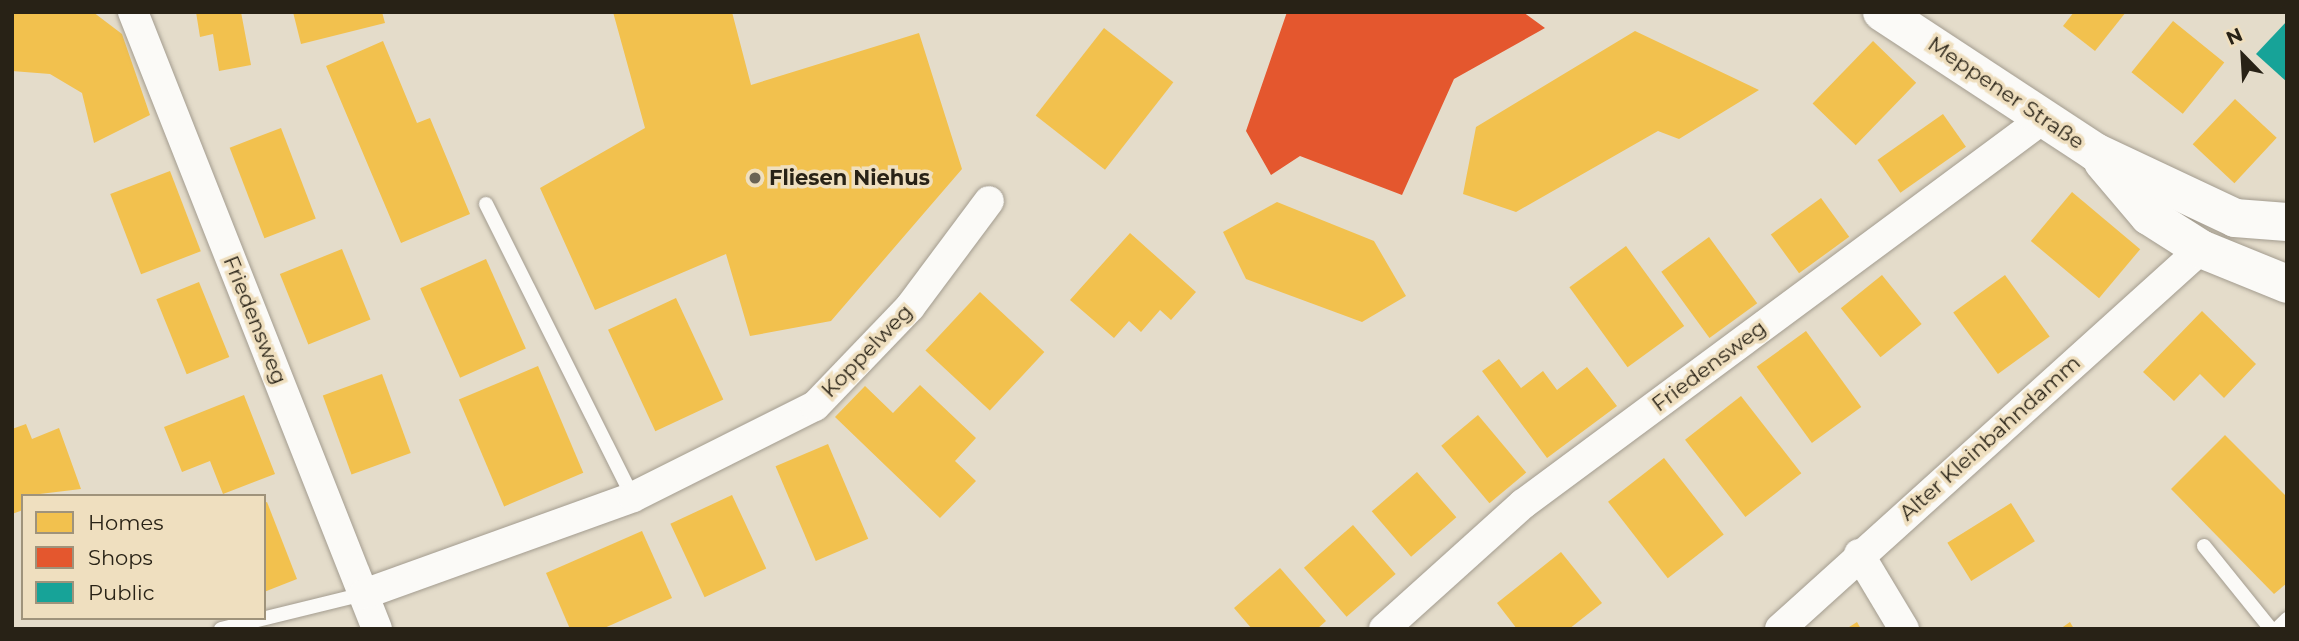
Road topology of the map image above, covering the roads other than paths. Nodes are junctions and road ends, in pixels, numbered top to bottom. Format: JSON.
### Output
{"nodes":[{"id":1,"x":133,"y":12,"type":"edge"},
{"id":2,"x":1882,"y":12,"type":"edge"},
{"id":3,"x":2044,"y":118,"type":"junction"},
{"id":4,"x":2095,"y":152,"type":"junction"},
{"id":5,"x":989,"y":201,"type":"dead end"},
{"id":6,"x":486,"y":204,"type":"dead end"},
{"id":7,"x":2287,"y":222,"type":"edge"},
{"id":8,"x":2202,"y":249,"type":"junction"},
{"id":9,"x":2287,"y":284,"type":"edge"},
{"id":10,"x":633,"y":496,"type":"junction"},
{"id":11,"x":2204,"y":546,"type":"dead end"},
{"id":12,"x":1859,"y":554,"type":"junction"},
{"id":13,"x":364,"y":594,"type":"junction"},
{"id":14,"x":266,"y":618,"type":"edge"},
{"id":15,"x":2287,"y":619,"type":"edge"},
{"id":16,"x":258,"y":620,"type":"edge"},
{"id":17,"x":221,"y":629,"type":"edge"},
{"id":18,"x":377,"y":629,"type":"edge"},
{"id":19,"x":1384,"y":629,"type":"edge"},
{"id":20,"x":1780,"y":629,"type":"edge"},
{"id":21,"x":1904,"y":629,"type":"edge"},
{"id":22,"x":2274,"y":629,"type":"edge"}],
"edges":[{"from":1,"to":13,"type":"street","name":"Friedensweg"},
{"from":2,"to":3,"type":"main road","name":"Meppener Straße"},
{"from":3,"to":4,"type":"main road","name":"Meppener Straße"},
{"from":3,"to":19,"type":"street","name":"Friedensweg"},
{"from":4,"to":7,"type":"main road","name":"Meppener Straße"},
{"from":4,"to":8,"type":"main road","name":"Meppener Straße"},
{"from":5,"to":10,"type":"street","name":"Koppelweg"},
{"from":6,"to":10,"type":"lane"},
{"from":8,"to":9,"type":"main road","name":"Meppener Straße"},
{"from":8,"to":12,"type":"street","name":"Alter Kleinbahndamm"},
{"from":10,"to":13,"type":"street","name":"Koppelweg"},
{"from":11,"to":22,"type":"lane"},
{"from":12,"to":20,"type":"street","name":"Alter Kleinbahndamm"},
{"from":12,"to":21,"type":"street"},
{"from":13,"to":14,"type":"lane","name":"Koppelweg"},
{"from":13,"to":18,"type":"street","name":"Friedensweg"},
{"from":15,"to":22,"type":"lane"},
{"from":16,"to":17,"type":"lane","name":"Koppelweg"}]}
